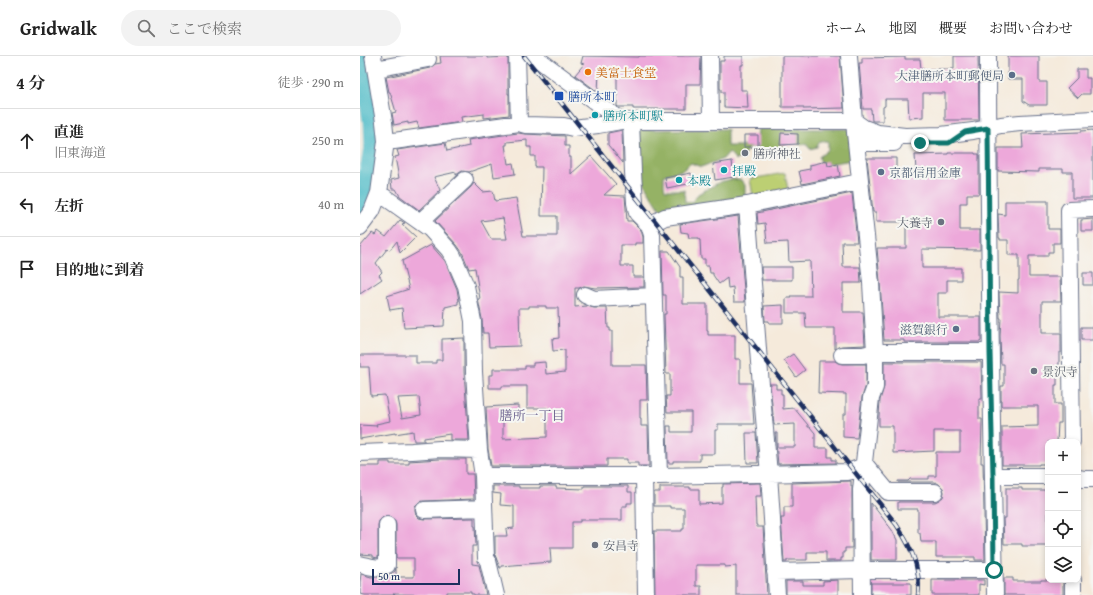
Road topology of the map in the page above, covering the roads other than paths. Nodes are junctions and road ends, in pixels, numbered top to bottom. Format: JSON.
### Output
{"nodes":[{"id":1,"x":517,"y":56,"type":"edge"},
{"id":2,"x":534,"y":56,"type":"edge"},
{"id":3,"x":710,"y":56,"type":"edge"},
{"id":4,"x":849,"y":56,"type":"edge"},
{"id":5,"x":988,"y":56,"type":"edge"},
{"id":6,"x":428,"y":59,"type":"dead end"},
{"id":7,"x":374,"y":62,"type":"edge"},
{"id":8,"x":1093,"y":119,"type":"edge"},
{"id":9,"x":626,"y":121,"type":"junction"},
{"id":10,"x":854,"y":121,"type":"junction"},
{"id":11,"x":711,"y":122,"type":"junction"},
{"id":12,"x":519,"y":123,"type":"junction"},
{"id":13,"x":988,"y":128,"type":"junction"},
{"id":14,"x":965,"y":132,"type":"junction"},
{"id":15,"x":386,"y":141,"type":"junction"},
{"id":16,"x":856,"y":143,"type":"junction"},
{"id":17,"x":465,"y":180,"type":"dead end"},
{"id":18,"x":860,"y":182,"type":"junction"},
{"id":19,"x":379,"y":193,"type":"junction"},
{"id":20,"x":747,"y":205,"type":"junction"},
{"id":21,"x":1093,"y":209,"type":"edge"},
{"id":22,"x":420,"y":222,"type":"junction"},
{"id":23,"x":649,"y":225,"type":"junction"},
{"id":24,"x":360,"y":227,"type":"edge"},
{"id":25,"x":585,"y":295,"type":"dead end"},
{"id":26,"x":653,"y":296,"type":"junction"},
{"id":27,"x":875,"y":352,"type":"junction"},
{"id":28,"x":990,"y":352,"type":"junction"},
{"id":29,"x":842,"y":355,"type":"dead end"},
{"id":30,"x":1072,"y":439,"type":"edge"},
{"id":31,"x":479,"y":450,"type":"junction"},
{"id":32,"x":360,"y":453,"type":"edge"},
{"id":33,"x":864,"y":464,"type":"junction"},
{"id":34,"x":1093,"y":473,"type":"edge"},
{"id":35,"x":769,"y":474,"type":"junction"},
{"id":36,"x":1081,"y":474,"type":"edge"},
{"id":37,"x":483,"y":476,"type":"junction"},
{"id":38,"x":644,"y":476,"type":"junction"},
{"id":39,"x":660,"y":476,"type":"junction"},
{"id":40,"x":993,"y":476,"type":"junction"},
{"id":41,"x":1045,"y":476,"type":"edge"},
{"id":42,"x":1081,"y":478,"type":"edge"},
{"id":43,"x":1093,"y":479,"type":"edge"},
{"id":44,"x":935,"y":492,"type":"dead end"},
{"id":45,"x":484,"y":508,"type":"junction"},
{"id":46,"x":424,"y":510,"type":"dead end"},
{"id":47,"x":387,"y":525,"type":"dead end"},
{"id":48,"x":360,"y":564,"type":"edge"},
{"id":49,"x":862,"y":570,"type":"junction"},
{"id":50,"x":994,"y":570,"type":"junction"},
{"id":51,"x":775,"y":572,"type":"junction"},
{"id":52,"x":1073,"y":583,"type":"edge"},
{"id":53,"x":496,"y":595,"type":"edge"},
{"id":54,"x":646,"y":595,"type":"edge"},
{"id":55,"x":777,"y":595,"type":"edge"},
{"id":56,"x":862,"y":595,"type":"edge"},
{"id":57,"x":995,"y":595,"type":"edge"},
{"id":58,"x":1073,"y":595,"type":"edge"}],
"edges":[{"from":1,"to":12,"type":"street"},
{"from":2,"to":9,"type":"street"},
{"from":3,"to":11,"type":"street"},
{"from":4,"to":10,"type":"street"},
{"from":5,"to":13,"type":"street"},
{"from":6,"to":7,"type":"street"},
{"from":7,"to":15,"type":"street"},
{"from":8,"to":13,"type":"street"},
{"from":9,"to":11,"type":"street"},
{"from":9,"to":12,"type":"street"},
{"from":9,"to":23,"type":"street"},
{"from":10,"to":11,"type":"street"},
{"from":10,"to":14,"type":"street"},
{"from":10,"to":16,"type":"street"},
{"from":12,"to":15,"type":"street"},
{"from":13,"to":14,"type":"street"},
{"from":13,"to":28,"type":"street"},
{"from":14,"to":16,"type":"street"},
{"from":15,"to":19,"type":"street"},
{"from":16,"to":18,"type":"street"},
{"from":17,"to":22,"type":"street"},
{"from":18,"to":20,"type":"street"},
{"from":18,"to":27,"type":"street"},
{"from":19,"to":22,"type":"street"},
{"from":19,"to":24,"type":"street"},
{"from":20,"to":23,"type":"street"},
{"from":20,"to":35,"type":"street"},
{"from":21,"to":30,"type":"street"},
{"from":22,"to":31,"type":"street"},
{"from":23,"to":26,"type":"street"},
{"from":25,"to":26,"type":"street"},
{"from":26,"to":39,"type":"street"},
{"from":27,"to":28,"type":"street"},
{"from":27,"to":29,"type":"street"},
{"from":27,"to":33,"type":"street"},
{"from":28,"to":40,"type":"street"},
{"from":31,"to":32,"type":"street"},
{"from":31,"to":37,"type":"street"},
{"from":33,"to":35,"type":"street"},
{"from":33,"to":44,"type":"street"},
{"from":33,"to":49,"type":"street"},
{"from":34,"to":36,"type":"street"},
{"from":35,"to":39,"type":"street"},
{"from":35,"to":51,"type":"street"},
{"from":37,"to":38,"type":"street"},
{"from":37,"to":45,"type":"street"},
{"from":38,"to":39,"type":"street"},
{"from":38,"to":54,"type":"street"},
{"from":40,"to":41,"type":"street"},
{"from":40,"to":50,"type":"street"},
{"from":42,"to":43,"type":"street"},
{"from":45,"to":46,"type":"street"},
{"from":45,"to":53,"type":"street"},
{"from":47,"to":48,"type":"street"},
{"from":49,"to":50,"type":"street"},
{"from":49,"to":51,"type":"street"},
{"from":49,"to":56,"type":"street"},
{"from":50,"to":57,"type":"street"},
{"from":51,"to":55,"type":"street"},
{"from":52,"to":58,"type":"street"}]}
